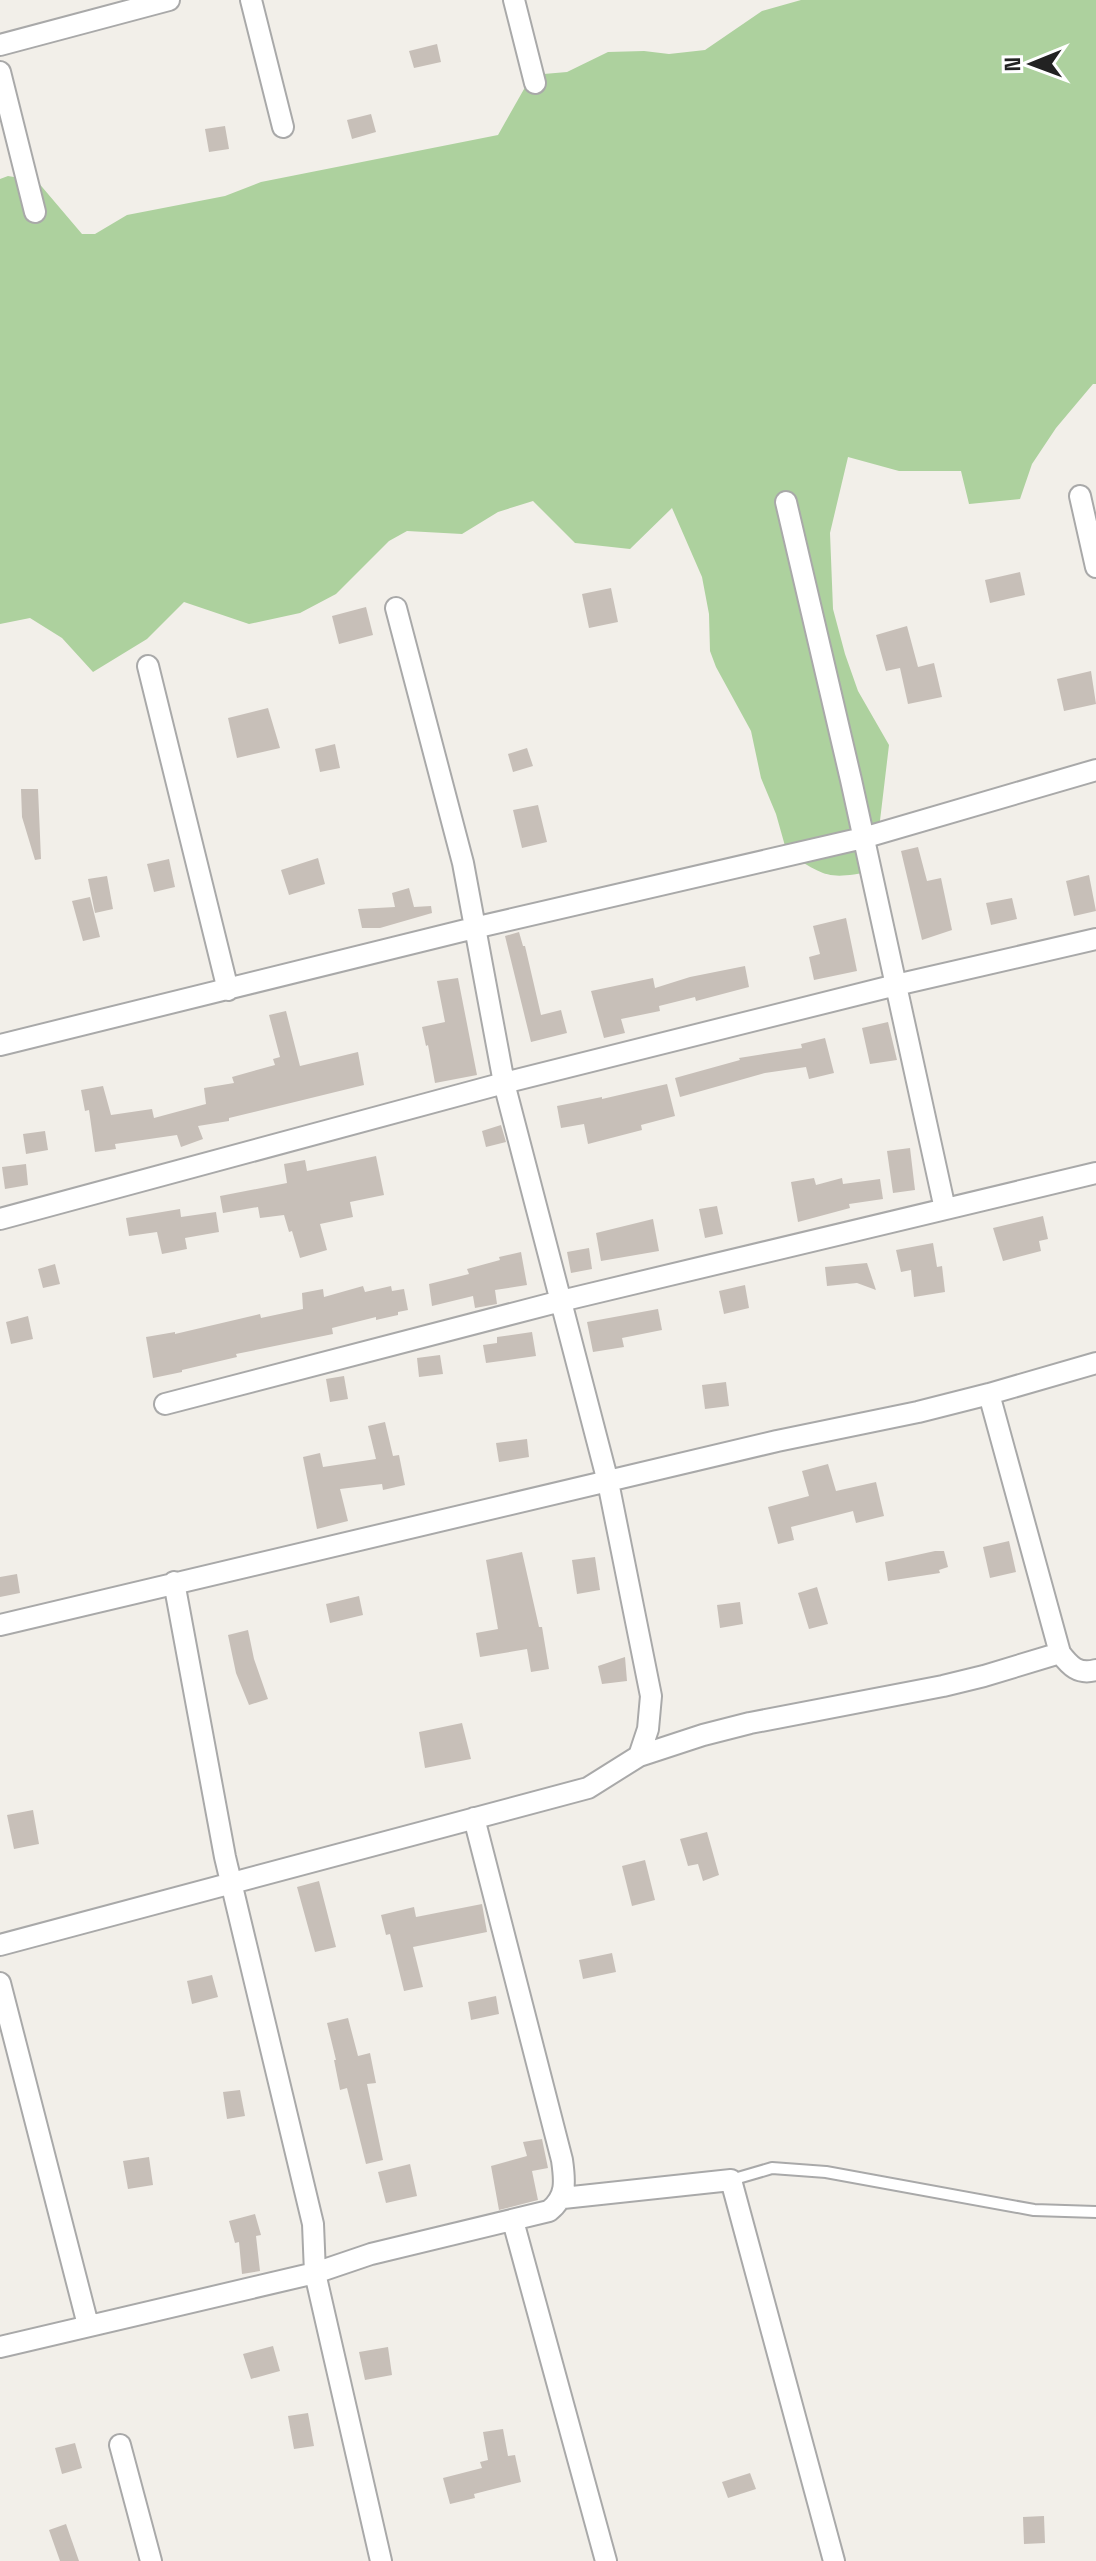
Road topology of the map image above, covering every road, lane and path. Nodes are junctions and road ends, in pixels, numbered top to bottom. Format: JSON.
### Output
{"nodes":[{"id":1,"x":169,"y":0,"type":"edge"},
{"id":2,"x":251,"y":0,"type":"edge"},
{"id":3,"x":514,"y":0,"type":"edge"},
{"id":4,"x":0,"y":45,"type":"edge"},
{"id":5,"x":0,"y":72,"type":"edge"},
{"id":6,"x":535,"y":83,"type":"dead end"},
{"id":7,"x":283,"y":127,"type":"dead end"},
{"id":8,"x":35,"y":212,"type":"dead end"},
{"id":9,"x":1080,"y":496,"type":"dead end"},
{"id":10,"x":786,"y":502,"type":"dead end"},
{"id":11,"x":1096,"y":567,"type":"edge"},
{"id":12,"x":396,"y":608,"type":"dead end"},
{"id":13,"x":148,"y":666,"type":"dead end"},
{"id":14,"x":1096,"y":770,"type":"edge"},
{"id":15,"x":863,"y":838,"type":"junction"},
{"id":16,"x":474,"y":928,"type":"junction"},
{"id":17,"x":1096,"y":939,"type":"edge"},
{"id":18,"x":896,"y":985,"type":"junction"},
{"id":19,"x":228,"y":990,"type":"junction"},
{"id":20,"x":0,"y":1045,"type":"edge"},
{"id":21,"x":504,"y":1083,"type":"junction"},
{"id":22,"x":1096,"y":1173,"type":"edge"},
{"id":23,"x":945,"y":1209,"type":"junction"},
{"id":24,"x":0,"y":1219,"type":"edge"},
{"id":25,"x":561,"y":1301,"type":"junction"},
{"id":26,"x":1096,"y":1363,"type":"edge"},
{"id":27,"x":989,"y":1394,"type":"junction"},
{"id":28,"x":165,"y":1404,"type":"dead end"},
{"id":29,"x":608,"y":1482,"type":"junction"},
{"id":30,"x":174,"y":1582,"type":"junction"},
{"id":31,"x":0,"y":1625,"type":"edge"},
{"id":32,"x":1060,"y":1653,"type":"junction"},
{"id":33,"x":1096,"y":1670,"type":"edge"},
{"id":34,"x":639,"y":1756,"type":"junction"},
{"id":35,"x":474,"y":1818,"type":"junction"},
{"id":36,"x":232,"y":1883,"type":"junction"},
{"id":37,"x":0,"y":1945,"type":"edge"},
{"id":38,"x":0,"y":1983,"type":"edge"},
{"id":39,"x":731,"y":2180,"type":"junction"},
{"id":40,"x":563,"y":2198,"type":"junction"},
{"id":41,"x":1096,"y":2212,"type":"edge"},
{"id":42,"x":513,"y":2221,"type":"junction"},
{"id":43,"x":315,"y":2273,"type":"junction"},
{"id":44,"x":88,"y":2325,"type":"junction"},
{"id":45,"x":0,"y":2347,"type":"edge"},
{"id":46,"x":120,"y":2445,"type":"dead end"},
{"id":47,"x":151,"y":2561,"type":"edge"},
{"id":48,"x":381,"y":2561,"type":"edge"},
{"id":49,"x":606,"y":2561,"type":"edge"},
{"id":50,"x":834,"y":2561,"type":"edge"}],
"edges":[{"from":1,"to":4,"type":"street"},
{"from":2,"to":7,"type":"street"},
{"from":3,"to":6,"type":"street"},
{"from":5,"to":8,"type":"street"},
{"from":9,"to":11,"type":"street"},
{"from":10,"to":15,"type":"street"},
{"from":12,"to":16,"type":"street"},
{"from":13,"to":19,"type":"street"},
{"from":14,"to":15,"type":"street"},
{"from":15,"to":16,"type":"street"},
{"from":15,"to":18,"type":"street"},
{"from":16,"to":19,"type":"street"},
{"from":16,"to":21,"type":"street"},
{"from":17,"to":18,"type":"street"},
{"from":18,"to":21,"type":"street"},
{"from":18,"to":23,"type":"street"},
{"from":19,"to":20,"type":"street"},
{"from":21,"to":24,"type":"street"},
{"from":21,"to":25,"type":"street"},
{"from":22,"to":23,"type":"street"},
{"from":23,"to":25,"type":"street"},
{"from":25,"to":28,"type":"street"},
{"from":25,"to":29,"type":"street"},
{"from":26,"to":27,"type":"street"},
{"from":27,"to":29,"type":"street"},
{"from":27,"to":32,"type":"street"},
{"from":29,"to":30,"type":"street"},
{"from":29,"to":34,"type":"street"},
{"from":30,"to":31,"type":"street"},
{"from":30,"to":36,"type":"street"},
{"from":32,"to":33,"type":"street"},
{"from":32,"to":34,"type":"street"},
{"from":34,"to":35,"type":"street"},
{"from":35,"to":36,"type":"street"},
{"from":35,"to":40,"type":"street"},
{"from":36,"to":37,"type":"street"},
{"from":36,"to":43,"type":"street"},
{"from":38,"to":44,"type":"street"},
{"from":39,"to":40,"type":"street"},
{"from":39,"to":41,"type":"lane"},
{"from":39,"to":50,"type":"street"},
{"from":40,"to":42,"type":"street"},
{"from":42,"to":43,"type":"street"},
{"from":42,"to":49,"type":"street"},
{"from":43,"to":44,"type":"street"},
{"from":43,"to":48,"type":"street"},
{"from":44,"to":45,"type":"street"},
{"from":46,"to":47,"type":"street"}]}
